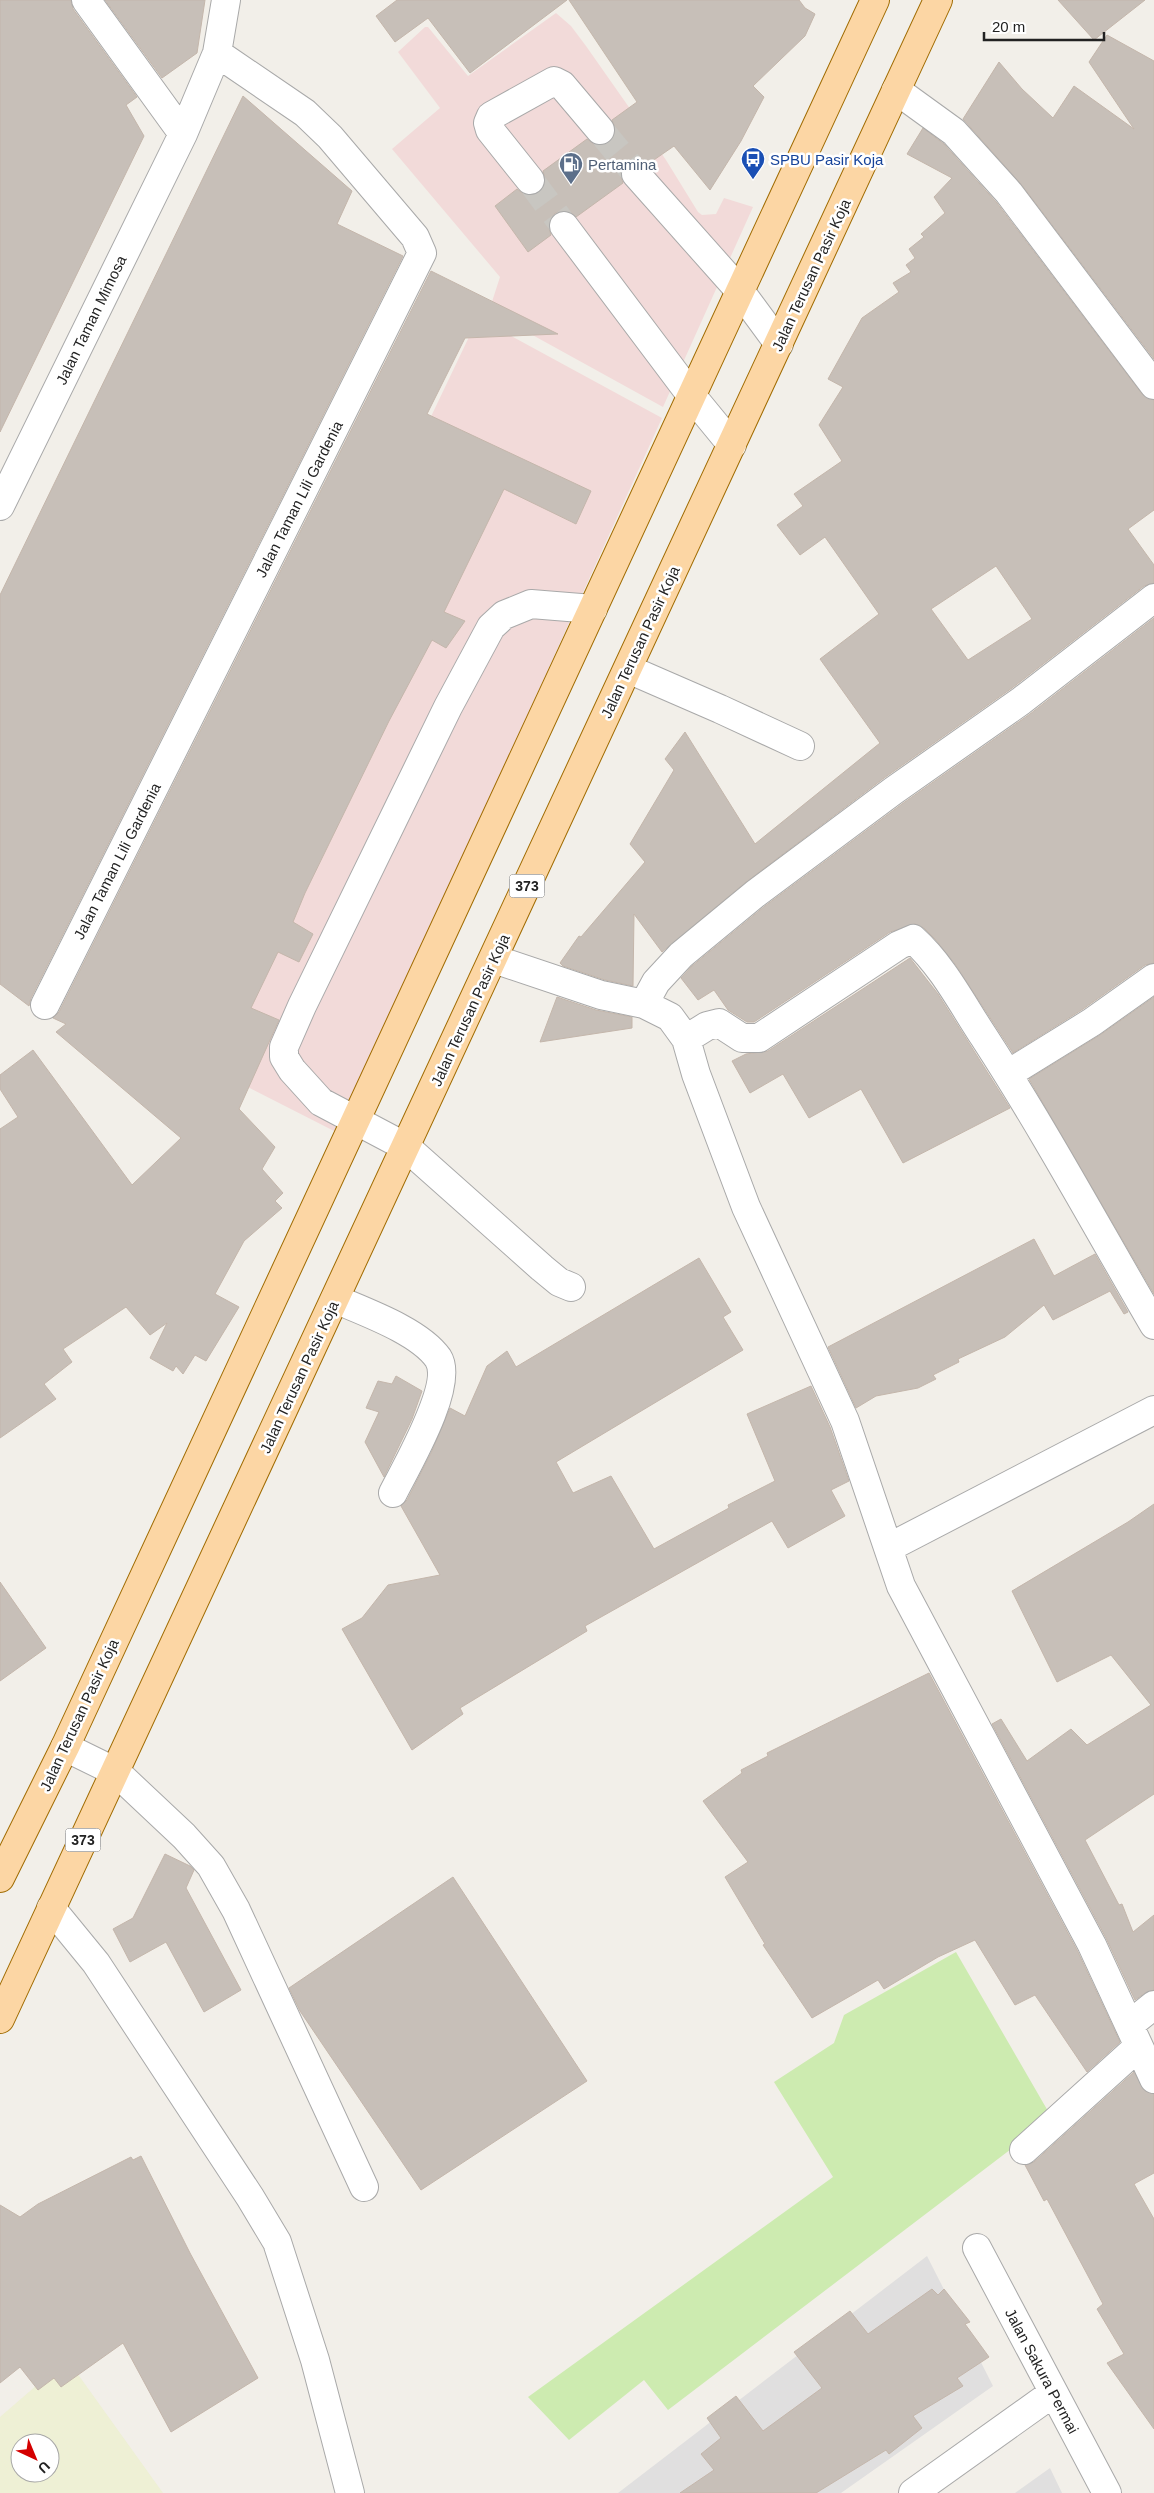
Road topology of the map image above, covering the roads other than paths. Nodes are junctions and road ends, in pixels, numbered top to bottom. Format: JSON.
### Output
{"nodes":[{"id":1,"x":86,"y":0,"type":"edge"},
{"id":2,"x":226,"y":0,"type":"edge"},
{"id":3,"x":875,"y":0,"type":"edge"},
{"id":4,"x":938,"y":0,"type":"edge"},
{"id":5,"x":217,"y":53,"type":"junction"},
{"id":6,"x":896,"y":90,"type":"junction"},
{"id":7,"x":600,"y":130,"type":"tunnel mouth"},
{"id":8,"x":183,"y":134,"type":"junction"},
{"id":9,"x":636,"y":174,"type":"tunnel mouth"},
{"id":10,"x":530,"y":180,"type":"tunnel mouth"},
{"id":11,"x":564,"y":226,"type":"tunnel mouth"},
{"id":12,"x":740,"y":291,"type":"junction"},
{"id":13,"x":779,"y":344,"type":"junction"},
{"id":14,"x":1154,"y":385,"type":"edge"},
{"id":15,"x":691,"y":395,"type":"junction"},
{"id":16,"x":732,"y":445,"type":"junction"},
{"id":17,"x":0,"y":506,"type":"edge"},
{"id":18,"x":1154,"y":598,"type":"edge"},
{"id":19,"x":593,"y":609,"type":"junction"},
{"id":20,"x":628,"y":669,"type":"junction"},
{"id":21,"x":800,"y":746,"type":"dead end"},
{"id":22,"x":494,"y":958,"type":"junction"},
{"id":23,"x":1154,"y":978,"type":"edge"},
{"id":24,"x":644,"y":1004,"type":"junction"},
{"id":25,"x":45,"y":1005,"type":"dead end"},
{"id":26,"x":686,"y":1039,"type":"junction"},
{"id":27,"x":1008,"y":1074,"type":"junction"},
{"id":28,"x":356,"y":1120,"type":"junction"},
{"id":29,"x":406,"y":1147,"type":"junction"},
{"id":30,"x":571,"y":1287,"type":"dead end"},
{"id":31,"x":335,"y":1299,"type":"junction"},
{"id":32,"x":1154,"y":1326,"type":"edge"},
{"id":33,"x":1154,"y":1410,"type":"edge"},
{"id":34,"x":393,"y":1493,"type":"dead end"},
{"id":35,"x":888,"y":1548,"type":"junction"},
{"id":36,"x":65,"y":1747,"type":"junction"},
{"id":37,"x":116,"y":1772,"type":"junction"},
{"id":38,"x":0,"y":1878,"type":"edge"},
{"id":39,"x":51,"y":1908,"type":"junction"},
{"id":40,"x":1154,"y":2005,"type":"edge"},
{"id":41,"x":0,"y":2019,"type":"edge"},
{"id":42,"x":1134,"y":2036,"type":"junction"},
{"id":43,"x":1154,"y":2078,"type":"edge"},
{"id":44,"x":1024,"y":2150,"type":"dead end"},
{"id":45,"x":364,"y":2188,"type":"dead end"},
{"id":46,"x":977,"y":2248,"type":"dead end"},
{"id":47,"x":1053,"y":2393,"type":"junction"},
{"id":48,"x":350,"y":2493,"type":"edge"},
{"id":49,"x":913,"y":2493,"type":"edge"},
{"id":50,"x":1107,"y":2493,"type":"edge"}],
"edges":[{"from":1,"to":8,"type":"street"},
{"from":2,"to":5,"type":"street","name":"Jalan Taman Mimosa"},
{"from":3,"to":12,"type":"main road","name":"Jalan Terusan Pasir Koja"},
{"from":4,"to":6,"type":"main road","name":"Jalan Terusan Pasir Koja","number":"373"},
{"from":5,"to":8,"type":"street","name":"Jalan Taman Mimosa"},
{"from":5,"to":25,"type":"street","name":"Jalan Taman Lili Gardenia"},
{"from":6,"to":13,"type":"main road","name":"Jalan Terusan Pasir Koja","number":"373"},
{"from":6,"to":14,"type":"street"},
{"from":7,"to":10,"type":"street"},
{"from":8,"to":17,"type":"street","name":"Jalan Taman Mimosa"},
{"from":9,"to":12,"type":"street"},
{"from":11,"to":15,"type":"street"},
{"from":12,"to":13,"type":"street"},
{"from":12,"to":15,"type":"main road","name":"Jalan Terusan Pasir Koja"},
{"from":13,"to":16,"type":"main road","name":"Jalan Terusan Pasir Koja","number":"373"},
{"from":15,"to":16,"type":"street"},
{"from":15,"to":19,"type":"main road","name":"Jalan Terusan Pasir Koja"},
{"from":16,"to":20,"type":"main road","name":"Jalan Terusan Pasir Koja","number":"373"},
{"from":18,"to":24,"type":"street"},
{"from":19,"to":28,"type":"main road","name":"Jalan Terusan Pasir Koja"},
{"from":19,"to":28,"type":"street"},
{"from":20,"to":21,"type":"street"},
{"from":20,"to":22,"type":"main road","name":"Jalan Terusan Pasir Koja","number":"373"},
{"from":22,"to":24,"type":"street"},
{"from":22,"to":29,"type":"main road","name":"Jalan Terusan Pasir Koja","number":"373"},
{"from":23,"to":27,"type":"street"},
{"from":24,"to":26,"type":"street"},
{"from":26,"to":27,"type":"street"},
{"from":26,"to":35,"type":"street"},
{"from":27,"to":32,"type":"street"},
{"from":28,"to":29,"type":"street"},
{"from":28,"to":36,"type":"main road","name":"Jalan Terusan Pasir Koja"},
{"from":29,"to":30,"type":"street"},
{"from":29,"to":31,"type":"main road","name":"Jalan Terusan Pasir Koja","number":"373"},
{"from":31,"to":34,"type":"street"},
{"from":31,"to":37,"type":"main road","name":"Jalan Terusan Pasir Koja","number":"373"},
{"from":33,"to":35,"type":"street"},
{"from":35,"to":42,"type":"street"},
{"from":36,"to":37,"type":"street"},
{"from":36,"to":38,"type":"main road","name":"Jalan Terusan Pasir Koja"},
{"from":37,"to":39,"type":"main road","name":"Jalan Terusan Pasir Koja","number":"373"},
{"from":37,"to":45,"type":"street"},
{"from":39,"to":41,"type":"main road","name":"Jalan Terusan Pasir Koja","number":"373"},
{"from":39,"to":48,"type":"street"},
{"from":40,"to":42,"type":"street"},
{"from":42,"to":43,"type":"street"},
{"from":42,"to":44,"type":"street"},
{"from":46,"to":47,"type":"street","name":"Jalan Sakura Permai"},
{"from":47,"to":49,"type":"street"},
{"from":47,"to":50,"type":"street","name":"Jalan Sakura Permai"}]}
